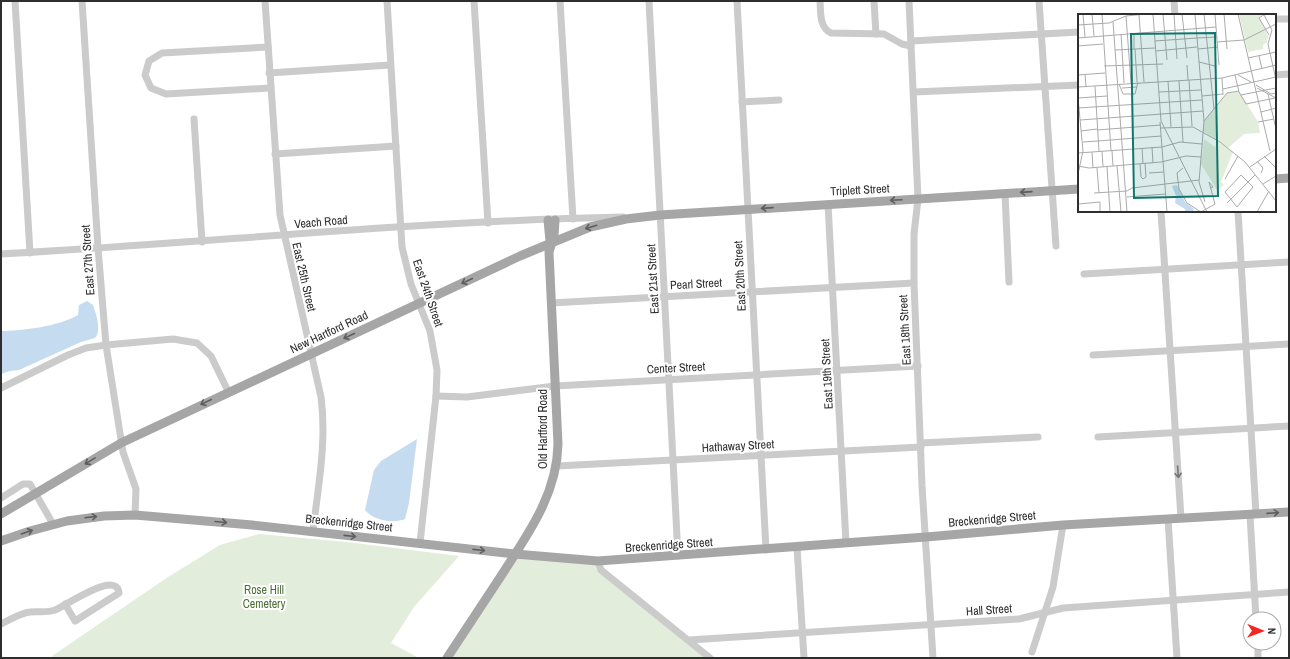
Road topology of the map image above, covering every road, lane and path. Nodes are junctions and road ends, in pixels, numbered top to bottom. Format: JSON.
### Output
{"nodes":[{"id":1,"x":15,"y":1,"type":"edge"},
{"id":2,"x":82,"y":1,"type":"edge"},
{"id":3,"x":265,"y":1,"type":"edge"},
{"id":4,"x":387,"y":1,"type":"edge"},
{"id":5,"x":474,"y":1,"type":"edge"},
{"id":6,"x":560,"y":1,"type":"edge"},
{"id":7,"x":649,"y":1,"type":"edge"},
{"id":8,"x":737,"y":1,"type":"edge"},
{"id":9,"x":820,"y":1,"type":"edge"},
{"id":10,"x":874,"y":1,"type":"edge"},
{"id":11,"x":909,"y":1,"type":"edge"},
{"id":12,"x":1039,"y":1,"type":"edge"},
{"id":13,"x":1174,"y":1,"type":"edge"},
{"id":14,"x":1174,"y":14,"type":"edge"},
{"id":15,"x":1276,"y":19,"type":"edge"},
{"id":16,"x":1289,"y":19,"type":"edge"},
{"id":17,"x":1078,"y":32,"type":"edge"},
{"id":18,"x":876,"y":34,"type":"junction"},
{"id":19,"x":1041,"y":34,"type":"junction"},
{"id":20,"x":911,"y":43,"type":"junction"},
{"id":21,"x":268,"y":47,"type":"junction"},
{"id":22,"x":390,"y":65,"type":"junction"},
{"id":23,"x":269,"y":73,"type":"junction"},
{"id":24,"x":1289,"y":74,"type":"edge"},
{"id":25,"x":1276,"y":75,"type":"edge"},
{"id":26,"x":1078,"y":85,"type":"edge"},
{"id":27,"x":1046,"y":86,"type":"junction"},
{"id":28,"x":270,"y":88,"type":"junction"},
{"id":29,"x":914,"y":92,"type":"junction"},
{"id":30,"x":779,"y":100,"type":"dead end"},
{"id":31,"x":742,"y":102,"type":"junction"},
{"id":32,"x":194,"y":119,"type":"dead end"},
{"id":33,"x":396,"y":146,"type":"junction"},
{"id":34,"x":275,"y":154,"type":"junction"},
{"id":35,"x":1289,"y":178,"type":"edge"},
{"id":36,"x":1276,"y":179,"type":"edge"},
{"id":37,"x":1078,"y":189,"type":"edge"},
{"id":38,"x":1053,"y":191,"type":"junction"},
{"id":39,"x":1005,"y":194,"type":"junction"},
{"id":40,"x":918,"y":199,"type":"junction"},
{"id":41,"x":828,"y":204,"type":"junction"},
{"id":42,"x":748,"y":210,"type":"junction"},
{"id":43,"x":1162,"y":212,"type":"edge"},
{"id":44,"x":1238,"y":212,"type":"edge"},
{"id":45,"x":660,"y":215,"type":"junction"},
{"id":46,"x":643,"y":217,"type":"junction"},
{"id":47,"x":572,"y":219,"type":"junction"},
{"id":48,"x":552,"y":220,"type":"junction"},
{"id":49,"x":488,"y":223,"type":"junction"},
{"id":50,"x":400,"y":227,"type":"junction"},
{"id":51,"x":283,"y":236,"type":"junction"},
{"id":52,"x":202,"y":242,"type":"junction"},
{"id":53,"x":551,"y":242,"type":"junction"},
{"id":54,"x":1056,"y":246,"type":"dead end"},
{"id":55,"x":98,"y":248,"type":"junction"},
{"id":56,"x":30,"y":252,"type":"junction"},
{"id":57,"x":1,"y":254,"type":"edge"},
{"id":58,"x":1289,"y":262,"type":"edge"},
{"id":59,"x":1242,"y":265,"type":"junction"},
{"id":60,"x":1165,"y":269,"type":"junction"},
{"id":61,"x":1084,"y":274,"type":"dead end"},
{"id":62,"x":1009,"y":282,"type":"dead end"},
{"id":63,"x":914,"y":283,"type":"junction"},
{"id":64,"x":833,"y":287,"type":"junction"},
{"id":65,"x":752,"y":292,"type":"junction"},
{"id":66,"x":664,"y":296,"type":"junction"},
{"id":67,"x":419,"y":303,"type":"junction"},
{"id":68,"x":551,"y":303,"type":"junction"},
{"id":69,"x":1289,"y":344,"type":"edge"},
{"id":70,"x":106,"y":345,"type":"junction"},
{"id":71,"x":1246,"y":347,"type":"junction"},
{"id":72,"x":1170,"y":351,"type":"junction"},
{"id":73,"x":310,"y":353,"type":"junction"},
{"id":74,"x":1093,"y":355,"type":"dead end"},
{"id":75,"x":918,"y":366,"type":"junction"},
{"id":76,"x":838,"y":371,"type":"junction"},
{"id":77,"x":756,"y":375,"type":"junction"},
{"id":78,"x":669,"y":380,"type":"junction"},
{"id":79,"x":555,"y":386,"type":"junction"},
{"id":80,"x":1,"y":388,"type":"edge"},
{"id":81,"x":228,"y":392,"type":"junction"},
{"id":82,"x":436,"y":396,"type":"junction"},
{"id":83,"x":1289,"y":426,"type":"edge"},
{"id":84,"x":1252,"y":428,"type":"junction"},
{"id":85,"x":1175,"y":433,"type":"junction"},
{"id":86,"x":1038,"y":437,"type":"dead end"},
{"id":87,"x":1098,"y":437,"type":"dead end"},
{"id":88,"x":121,"y":443,"type":"junction"},
{"id":89,"x":921,"y":445,"type":"junction"},
{"id":90,"x":842,"y":451,"type":"junction"},
{"id":91,"x":760,"y":456,"type":"junction"},
{"id":92,"x":673,"y":460,"type":"junction"},
{"id":93,"x":557,"y":466,"type":"junction"},
{"id":94,"x":36,"y":494,"type":"junction"},
{"id":95,"x":1,"y":498,"type":"edge"},
{"id":96,"x":1289,"y":512,"type":"edge"},
{"id":97,"x":1,"y":514,"type":"edge"},
{"id":98,"x":1253,"y":514,"type":"junction"},
{"id":99,"x":135,"y":515,"type":"junction"},
{"id":100,"x":1181,"y":518,"type":"junction"},
{"id":101,"x":1168,"y":519,"type":"junction"},
{"id":102,"x":53,"y":524,"type":"junction"},
{"id":103,"x":1063,"y":525,"type":"junction"},
{"id":104,"x":312,"y":532,"type":"junction"},
{"id":105,"x":926,"y":537,"type":"junction"},
{"id":106,"x":1,"y":541,"type":"edge"},
{"id":107,"x":420,"y":543,"type":"junction"},
{"id":108,"x":846,"y":543,"type":"junction"},
{"id":109,"x":797,"y":547,"type":"junction"},
{"id":110,"x":766,"y":550,"type":"junction"},
{"id":111,"x":515,"y":554,"type":"junction"},
{"id":112,"x":678,"y":556,"type":"junction"},
{"id":113,"x":598,"y":561,"type":"junction"},
{"id":114,"x":1289,"y":592,"type":"edge"},
{"id":115,"x":1255,"y":594,"type":"junction"},
{"id":116,"x":1173,"y":600,"type":"junction"},
{"id":117,"x":65,"y":604,"type":"junction"},
{"id":118,"x":1256,"y":611,"type":"edge"},
{"id":119,"x":1046,"y":613,"type":"junction"},
{"id":120,"x":1,"y":624,"type":"edge"},
{"id":121,"x":931,"y":625,"type":"junction"},
{"id":122,"x":802,"y":634,"type":"junction"},
{"id":123,"x":689,"y":640,"type":"junction"},
{"id":124,"x":1032,"y":652,"type":"dead end"},
{"id":125,"x":447,"y":658,"type":"edge"},
{"id":126,"x":710,"y":658,"type":"edge"},
{"id":127,"x":804,"y":658,"type":"edge"},
{"id":128,"x":933,"y":658,"type":"edge"},
{"id":129,"x":1177,"y":658,"type":"edge"}],
"edges":[{"from":1,"to":56,"type":"street"},
{"from":2,"to":55,"type":"street","name":"East 27th Street"},
{"from":3,"to":21,"type":"street","name":"East 25th Street"},
{"from":4,"to":22,"type":"street","name":"East 24th Street"},
{"from":5,"to":49,"type":"street"},
{"from":6,"to":47,"type":"street"},
{"from":7,"to":45,"type":"street","name":"East 21st Street"},
{"from":8,"to":31,"type":"street","name":"East 20th Street"},
{"from":9,"to":18,"type":"street"},
{"from":10,"to":18,"type":"street"},
{"from":11,"to":20,"type":"street","name":"East 18th Street"},
{"from":12,"to":19,"type":"street"},
{"from":13,"to":14,"type":"street"},
{"from":15,"to":16,"type":"street"},
{"from":17,"to":19,"type":"street"},
{"from":18,"to":20,"type":"street"},
{"from":19,"to":20,"type":"street"},
{"from":19,"to":27,"type":"street"},
{"from":20,"to":29,"type":"street","name":"East 18th Street"},
{"from":21,"to":23,"type":"street","name":"East 25th Street"},
{"from":21,"to":28,"type":"street"},
{"from":22,"to":23,"type":"street"},
{"from":22,"to":33,"type":"street","name":"East 24th Street"},
{"from":23,"to":28,"type":"street","name":"East 25th Street"},
{"from":24,"to":25,"type":"street"},
{"from":26,"to":27,"type":"street"},
{"from":27,"to":29,"type":"street"},
{"from":27,"to":38,"type":"street"},
{"from":28,"to":34,"type":"street","name":"East 25th Street"},
{"from":29,"to":40,"type":"street","name":"East 18th Street"},
{"from":30,"to":31,"type":"street"},
{"from":31,"to":42,"type":"street","name":"East 20th Street"},
{"from":32,"to":52,"type":"street"},
{"from":33,"to":34,"type":"street"},
{"from":33,"to":50,"type":"street","name":"East 24th Street"},
{"from":34,"to":51,"type":"street","name":"East 25th Street"},
{"from":35,"to":36,"type":"main road"},
{"from":37,"to":38,"type":"main road","name":"Triplett Street"},
{"from":38,"to":39,"type":"main road","name":"Triplett Street","one_way":true},
{"from":38,"to":54,"type":"street"},
{"from":39,"to":40,"type":"main road","name":"Triplett Street"},
{"from":39,"to":62,"type":"street"},
{"from":40,"to":41,"type":"main road","name":"Triplett Street","one_way":true},
{"from":40,"to":63,"type":"street","name":"East 18th Street"},
{"from":41,"to":42,"type":"main road","name":"Triplett Street","one_way":true},
{"from":41,"to":64,"type":"street","name":"East 19th Street"},
{"from":42,"to":45,"type":"main road","name":"Triplett Street"},
{"from":42,"to":65,"type":"street","name":"East 20th Street"},
{"from":43,"to":60,"type":"street"},
{"from":44,"to":59,"type":"street"},
{"from":45,"to":46,"type":"main road","name":"Triplett Street"},
{"from":45,"to":66,"type":"street","name":"East 21st Street"},
{"from":46,"to":47,"type":"street","name":"Veach Road"},
{"from":46,"to":53,"type":"main road","name":"New Hartford Road","one_way":true},
{"from":47,"to":48,"type":"street","name":"Veach Road"},
{"from":48,"to":49,"type":"street","name":"Veach Road"},
{"from":48,"to":53,"type":"main road","name":"Old Hartford Road"},
{"from":49,"to":50,"type":"street","name":"Veach Road"},
{"from":50,"to":51,"type":"street","name":"Veach Road"},
{"from":50,"to":67,"type":"street","name":"East 24th Street"},
{"from":51,"to":52,"type":"street","name":"Veach Road"},
{"from":51,"to":73,"type":"street","name":"East 25th Street"},
{"from":52,"to":55,"type":"street","name":"Veach Road"},
{"from":53,"to":67,"type":"main road","name":"New Hartford Road","one_way":true},
{"from":53,"to":68,"type":"main road","name":"Old Hartford Road"},
{"from":55,"to":56,"type":"street","name":"Veach Road"},
{"from":55,"to":70,"type":"street","name":"East 27th Street"},
{"from":56,"to":57,"type":"street","name":"Veach Road"},
{"from":58,"to":59,"type":"street"},
{"from":59,"to":60,"type":"street"},
{"from":59,"to":71,"type":"street"},
{"from":60,"to":61,"type":"street"},
{"from":60,"to":72,"type":"street"},
{"from":63,"to":64,"type":"street","name":"Pearl Street"},
{"from":63,"to":75,"type":"street","name":"East 18th Street"},
{"from":64,"to":65,"type":"street","name":"Pearl Street"},
{"from":64,"to":76,"type":"street","name":"East 19th Street"},
{"from":65,"to":66,"type":"street","name":"Pearl Street"},
{"from":65,"to":77,"type":"street","name":"East 20th Street"},
{"from":66,"to":68,"type":"street","name":"Pearl Street"},
{"from":66,"to":78,"type":"street","name":"East 21st Street"},
{"from":67,"to":73,"type":"main road","name":"New Hartford Road","one_way":true},
{"from":67,"to":82,"type":"street","name":"East 24th Street"},
{"from":68,"to":79,"type":"main road","name":"Old Hartford Road"},
{"from":69,"to":71,"type":"street"},
{"from":70,"to":80,"type":"street"},
{"from":70,"to":81,"type":"street"},
{"from":70,"to":88,"type":"street","name":"East 27th Street"},
{"from":71,"to":72,"type":"street"},
{"from":71,"to":84,"type":"street"},
{"from":72,"to":74,"type":"street"},
{"from":72,"to":85,"type":"street"},
{"from":73,"to":81,"type":"main road","name":"New Hartford Road"},
{"from":73,"to":104,"type":"street","name":"East 25th Street"},
{"from":75,"to":76,"type":"street","name":"Center Street"},
{"from":75,"to":89,"type":"street","name":"East 18th Street"},
{"from":76,"to":77,"type":"street","name":"Center Street"},
{"from":76,"to":90,"type":"street","name":"East 19th Street"},
{"from":77,"to":78,"type":"street","name":"Center Street"},
{"from":77,"to":91,"type":"street","name":"East 20th Street"},
{"from":78,"to":79,"type":"street","name":"Center Street"},
{"from":78,"to":92,"type":"street","name":"East 21st Street"},
{"from":79,"to":82,"type":"street","name":"Center Street"},
{"from":79,"to":93,"type":"main road","name":"Old Hartford Road"},
{"from":81,"to":88,"type":"main road","name":"New Hartford Road","one_way":true},
{"from":82,"to":107,"type":"street","name":"East 24th Street"},
{"from":83,"to":84,"type":"street"},
{"from":84,"to":85,"type":"street"},
{"from":84,"to":98,"type":"street"},
{"from":85,"to":87,"type":"street"},
{"from":85,"to":100,"type":"street","one_way":true},
{"from":86,"to":89,"type":"street","name":"Hathaway Street"},
{"from":88,"to":94,"type":"main road","name":"New Hartford Road","one_way":true},
{"from":88,"to":99,"type":"street","name":"East 27th Street"},
{"from":89,"to":90,"type":"street","name":"Hathaway Street"},
{"from":89,"to":105,"type":"street","name":"East 18th Street"},
{"from":90,"to":91,"type":"street","name":"Hathaway Street"},
{"from":90,"to":108,"type":"street","name":"East 19th Street"},
{"from":91,"to":92,"type":"street","name":"Hathaway Street"},
{"from":91,"to":110,"type":"street","name":"East 20th Street"},
{"from":92,"to":93,"type":"street","name":"Hathaway Street"},
{"from":92,"to":112,"type":"street","name":"East 21st Street"},
{"from":93,"to":111,"type":"main road","name":"Old Hartford Road"},
{"from":94,"to":95,"type":"street"},
{"from":94,"to":97,"type":"main road","name":"New Hartford Road"},
{"from":94,"to":102,"type":"street"},
{"from":98,"to":96,"type":"main road","name":"Breckenridge Street","one_way":true},
{"from":98,"to":100,"type":"main road","name":"Breckenridge Street"},
{"from":98,"to":115,"type":"street"},
{"from":102,"to":99,"type":"main road","name":"Breckenridge Street","one_way":true},
{"from":99,"to":104,"type":"main road","name":"Breckenridge Street","one_way":true},
{"from":100,"to":101,"type":"main road","name":"Breckenridge Street"},
{"from":101,"to":103,"type":"main road","name":"Breckenridge Street"},
{"from":101,"to":116,"type":"street"},
{"from":106,"to":102,"type":"main road","one_way":true},
{"from":103,"to":105,"type":"main road","name":"Breckenridge Street"},
{"from":103,"to":119,"type":"street"},
{"from":104,"to":107,"type":"main road","name":"Breckenridge Street","one_way":true},
{"from":105,"to":108,"type":"main road","name":"Breckenridge Street"},
{"from":105,"to":121,"type":"street","name":"East 18th Street"},
{"from":107,"to":111,"type":"main road","name":"Breckenridge Street","one_way":true},
{"from":108,"to":109,"type":"main road","name":"Breckenridge Street"},
{"from":109,"to":110,"type":"main road","name":"Breckenridge Street"},
{"from":109,"to":122,"type":"street"},
{"from":110,"to":112,"type":"main road","name":"Breckenridge Street"},
{"from":111,"to":113,"type":"main road","name":"Breckenridge Street"},
{"from":111,"to":125,"type":"main road","name":"Old Hartford Road"},
{"from":112,"to":113,"type":"main road","name":"Breckenridge Street"},
{"from":113,"to":123,"type":"street"},
{"from":114,"to":115,"type":"street","name":"Hall Street"},
{"from":115,"to":116,"type":"street","name":"Hall Street"},
{"from":115,"to":118,"type":"street"},
{"from":116,"to":119,"type":"street","name":"Hall Street"},
{"from":116,"to":129,"type":"street"},
{"from":117,"to":117,"type":"street"},
{"from":117,"to":120,"type":"street"},
{"from":119,"to":121,"type":"street","name":"Hall Street"},
{"from":119,"to":124,"type":"street"},
{"from":121,"to":122,"type":"street","name":"Hall Street"},
{"from":121,"to":128,"type":"street","name":"East 18th Street"},
{"from":122,"to":123,"type":"street","name":"Hall Street"},
{"from":122,"to":127,"type":"street"},
{"from":123,"to":126,"type":"street"}]}
